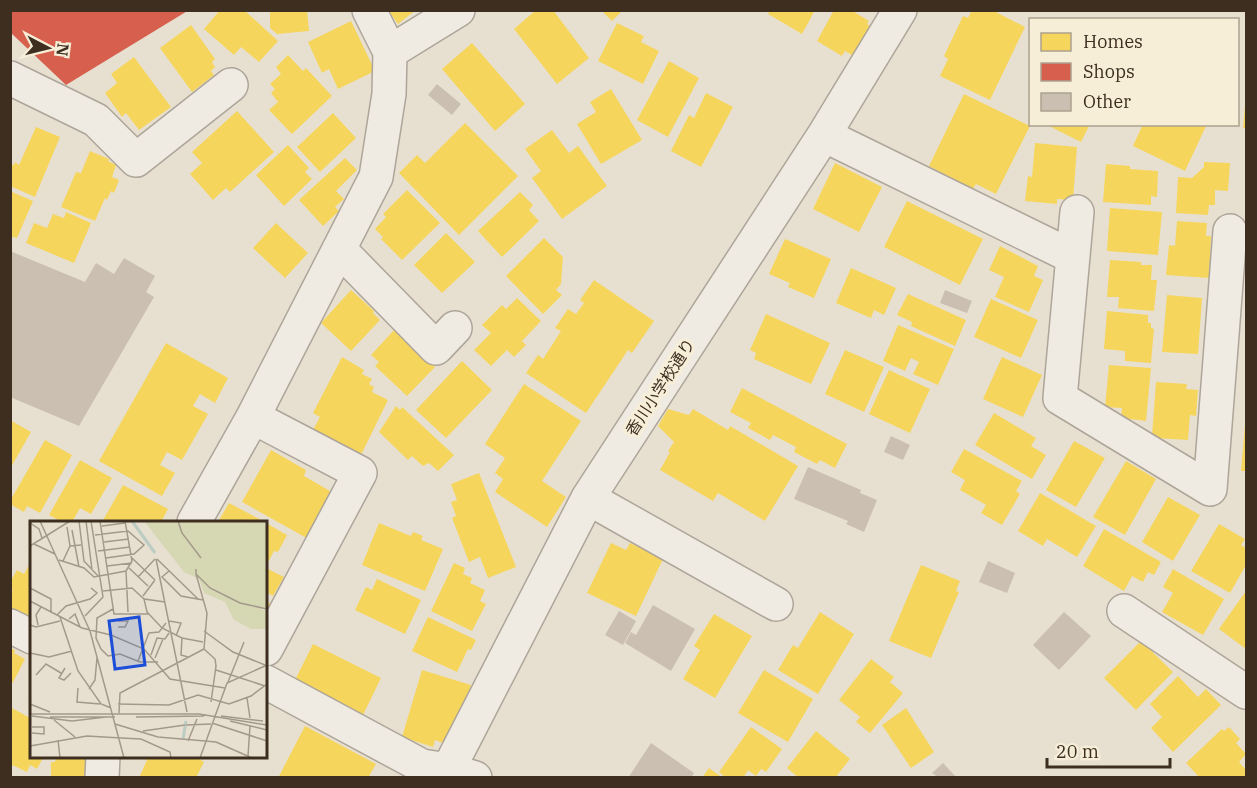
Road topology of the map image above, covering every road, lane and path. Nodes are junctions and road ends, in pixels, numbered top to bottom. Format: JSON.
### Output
{"nodes":[{"id":1,"x":369,"y":10,"type":"edge"},
{"id":2,"x":458,"y":10,"type":"edge"},
{"id":3,"x":900,"y":10,"type":"edge"},
{"id":4,"x":390,"y":52,"type":"junction"},
{"id":5,"x":10,"y":78,"type":"edge"},
{"id":6,"x":231,"y":85,"type":"dead end"},
{"id":7,"x":824,"y":135,"type":"junction"},
{"id":8,"x":1077,"y":212,"type":"dead end"},
{"id":9,"x":1230,"y":231,"type":"dead end"},
{"id":10,"x":339,"y":249,"type":"junction"},
{"id":11,"x":1074,"y":257,"type":"junction"},
{"id":12,"x":456,"y":328,"type":"dead end"},
{"id":13,"x":1234,"y":336,"type":"edge"},
{"id":14,"x":253,"y":417,"type":"junction"},
{"id":15,"x":588,"y":498,"type":"junction"},
{"id":16,"x":195,"y":521,"type":"edge"},
{"id":17,"x":777,"y":604,"type":"dead end"},
{"id":18,"x":1124,"y":611,"type":"dead end"},
{"id":19,"x":10,"y":626,"type":"edge"},
{"id":20,"x":30,"y":637,"type":"edge"},
{"id":21,"x":267,"y":647,"type":"edge"},
{"id":22,"x":267,"y":683,"type":"edge"},
{"id":23,"x":1246,"y":692,"type":"edge"},
{"id":24,"x":103,"y":758,"type":"edge"},
{"id":25,"x":456,"y":775,"type":"edge"},
{"id":26,"x":102,"y":777,"type":"edge"}],
"edges":[{"from":1,"to":4,"type":"street"},
{"from":2,"to":4,"type":"street"},
{"from":3,"to":7,"type":"street","name":"香川小学校通り"},
{"from":4,"to":10,"type":"street"},
{"from":5,"to":6,"type":"street"},
{"from":7,"to":11,"type":"street"},
{"from":7,"to":15,"type":"street","name":"香川小学校通り"},
{"from":8,"to":11,"type":"street"},
{"from":9,"to":13,"type":"street"},
{"from":10,"to":12,"type":"street"},
{"from":10,"to":14,"type":"street"},
{"from":11,"to":13,"type":"street"},
{"from":14,"to":16,"type":"street"},
{"from":14,"to":21,"type":"street"},
{"from":15,"to":17,"type":"street"},
{"from":15,"to":25,"type":"street","name":"香川小学校通り"},
{"from":18,"to":23,"type":"street"},
{"from":19,"to":20,"type":"street"},
{"from":22,"to":25,"type":"street"},
{"from":24,"to":26,"type":"street"}]}
